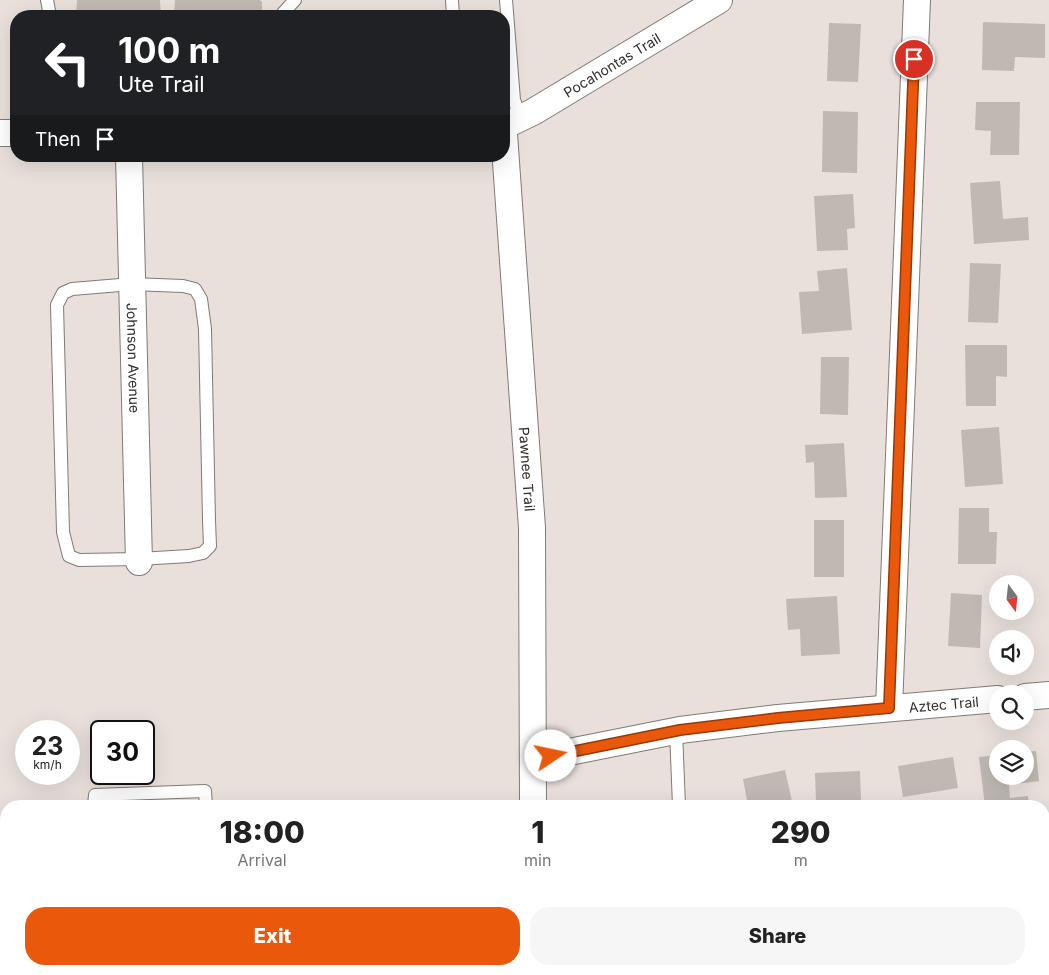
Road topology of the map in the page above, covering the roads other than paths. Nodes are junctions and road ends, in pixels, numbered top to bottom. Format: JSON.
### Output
{"nodes":[{"id":1,"x":295,"y":0,"type":"edge"},
{"id":2,"x":719,"y":0,"type":"edge"},
{"id":3,"x":916,"y":0,"type":"edge"},
{"id":4,"x":286,"y":10,"type":"edge"},
{"id":5,"x":510,"y":50,"type":"edge"},
{"id":6,"x":510,"y":126,"type":"edge"},
{"id":7,"x":129,"y":162,"type":"edge"},
{"id":8,"x":132,"y":284,"type":"junction"},
{"id":9,"x":139,"y":560,"type":"junction"},
{"id":10,"x":1049,"y":695,"type":"edge"},
{"id":11,"x":1034,"y":696,"type":"edge"},
{"id":12,"x":989,"y":700,"type":"edge"},
{"id":13,"x":889,"y":708,"type":"junction"},
{"id":14,"x":676,"y":731,"type":"junction"},
{"id":15,"x":534,"y":760,"type":"junction"},
{"id":16,"x":94,"y":800,"type":"edge"},
{"id":17,"x":206,"y":800,"type":"edge"},
{"id":18,"x":533,"y":800,"type":"edge"},
{"id":19,"x":679,"y":800,"type":"edge"}],
"edges":[{"from":1,"to":4,"type":"lane"},
{"from":2,"to":6,"type":"street","name":"Pocahontas Trail"},
{"from":3,"to":13,"type":"street"},
{"from":5,"to":6,"type":"lane"},
{"from":6,"to":15,"type":"street","name":"Pawnee Trail"},
{"from":7,"to":8,"type":"street","name":"Johnson Avenue"},
{"from":8,"to":9,"type":"street","name":"Johnson Avenue"},
{"from":8,"to":9,"type":"lane"},
{"from":8,"to":9,"type":"lane"},
{"from":10,"to":11,"type":"street"},
{"from":12,"to":13,"type":"street","name":"Aztec Trail"},
{"from":13,"to":14,"type":"street","name":"Aztec Trail"},
{"from":14,"to":15,"type":"street","name":"Aztec Trail"},
{"from":14,"to":19,"type":"lane"},
{"from":15,"to":18,"type":"street","name":"Pawnee Trail"},
{"from":16,"to":17,"type":"lane"}]}
